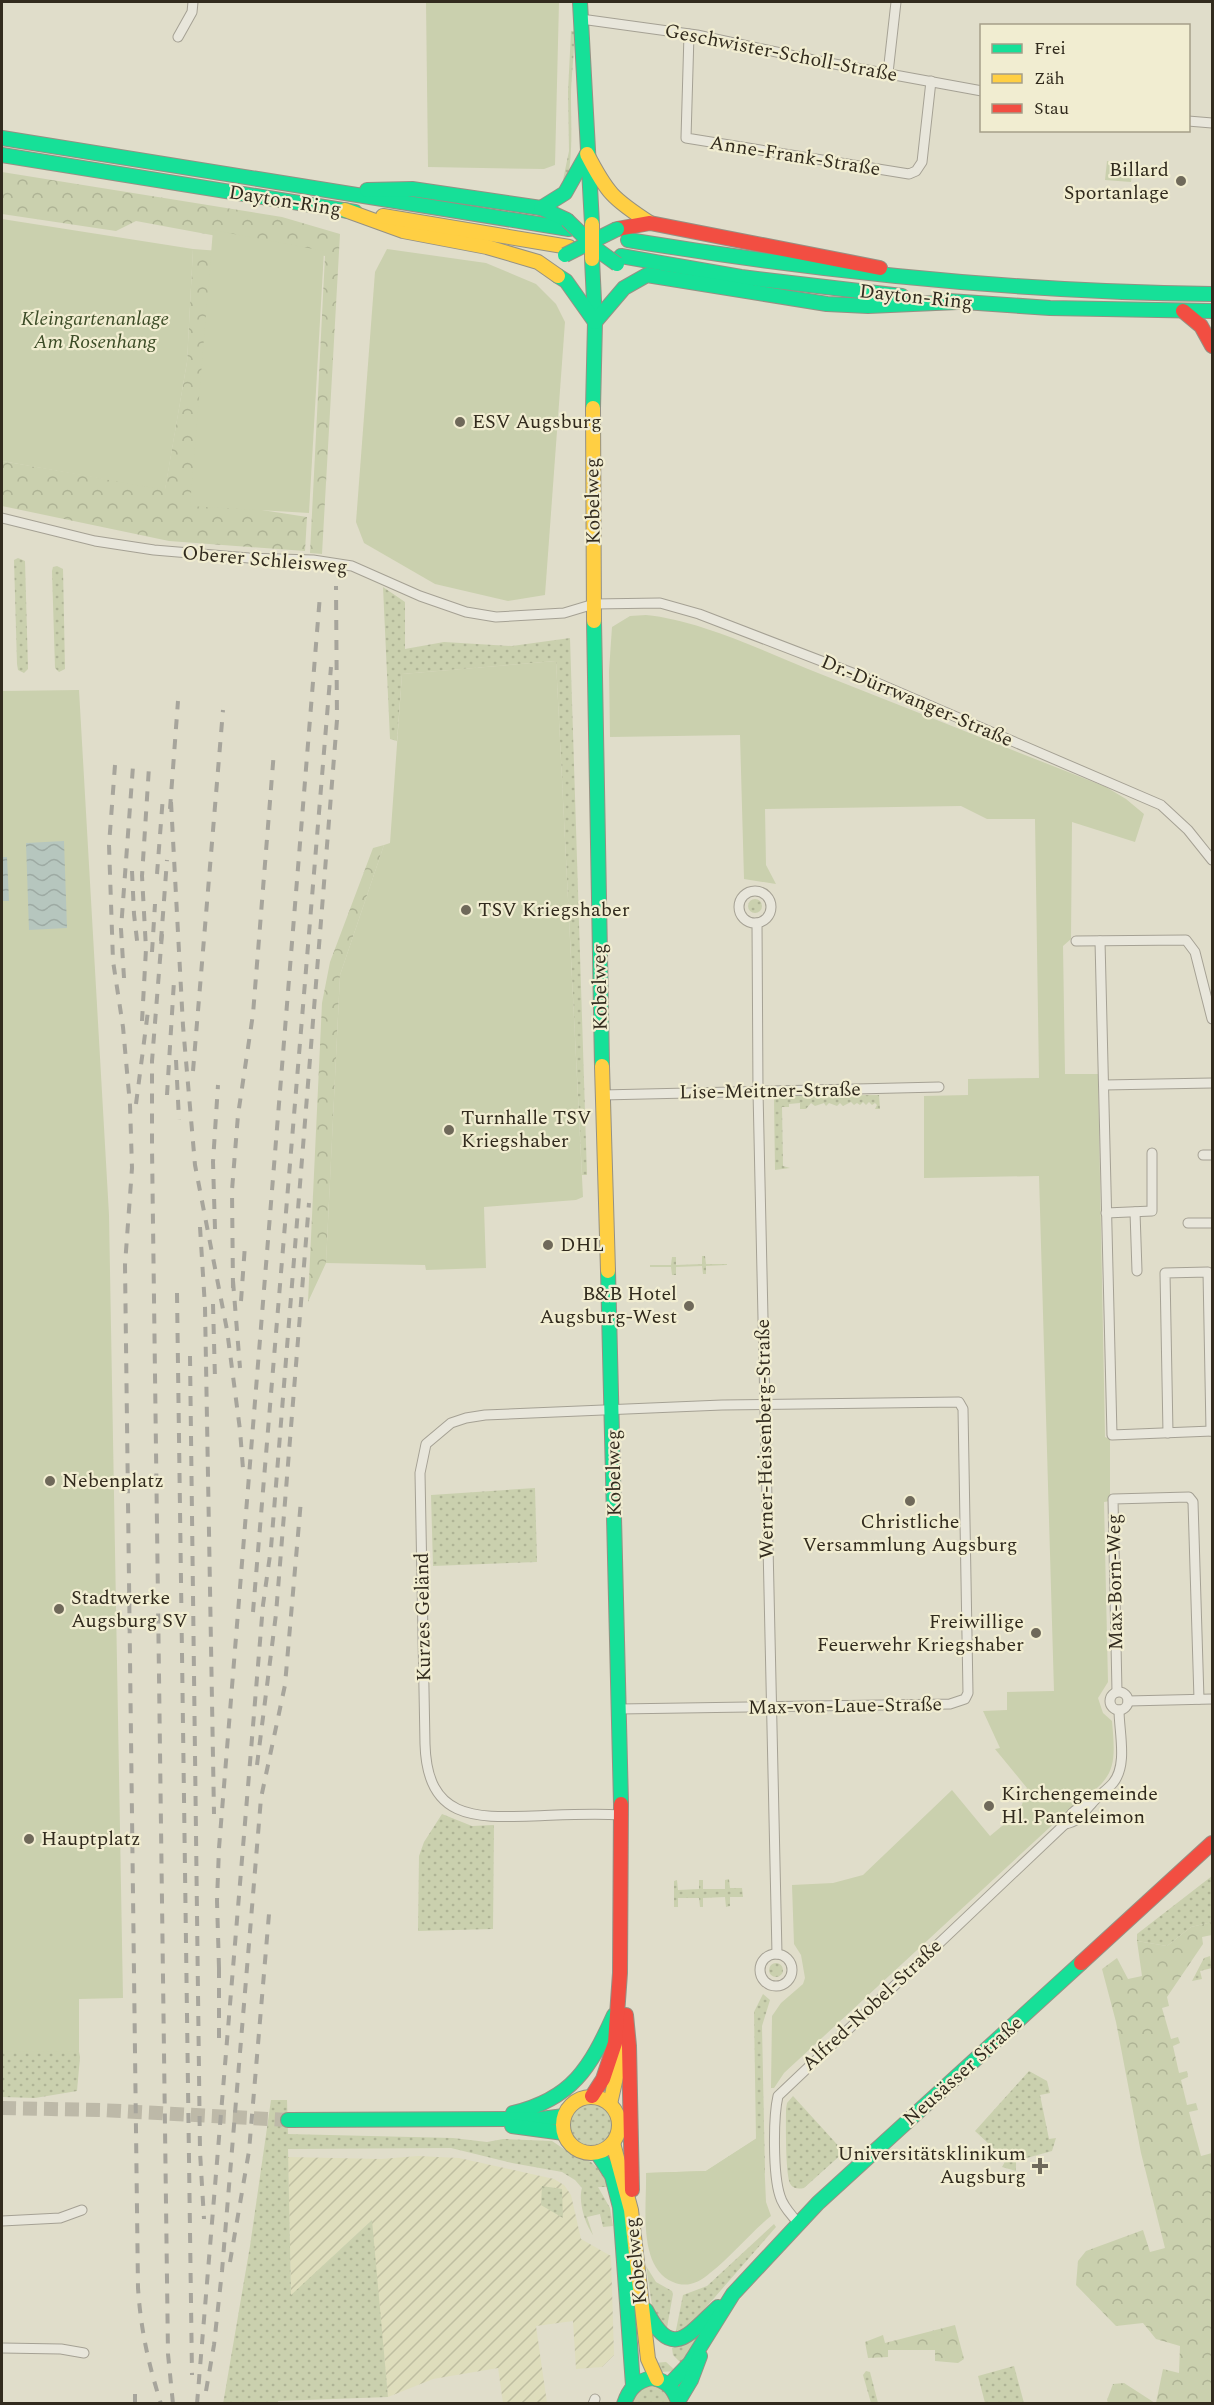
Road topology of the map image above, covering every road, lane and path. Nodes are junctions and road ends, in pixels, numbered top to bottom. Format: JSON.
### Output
{"nodes":[{"id":1,"x":193,"y":2,"type":"edge"},
{"id":2,"x":580,"y":2,"type":"edge"},
{"id":3,"x":896,"y":2,"type":"edge"},
{"id":4,"x":581,"y":19,"type":"junction"},
{"id":5,"x":689,"y":34,"type":"junction"},
{"id":6,"x":178,"y":37,"type":"dead end"},
{"id":7,"x":888,"y":73,"type":"junction"},
{"id":8,"x":931,"y":81,"type":"junction"},
{"id":9,"x":980,"y":91,"type":"edge"},
{"id":10,"x":1190,"y":121,"type":"edge"},
{"id":11,"x":1212,"y":123,"type":"edge"},
{"id":12,"x":2,"y":138,"type":"edge"},
{"id":13,"x":587,"y":154,"type":"junction"},
{"id":14,"x":2,"y":155,"type":"edge"},
{"id":15,"x":340,"y":191,"type":"junction"},
{"id":16,"x":541,"y":208,"type":"junction"},
{"id":17,"x":345,"y":210,"type":"junction"},
{"id":18,"x":650,"y":223,"type":"junction"},
{"id":19,"x":568,"y":224,"type":"junction"},
{"id":20,"x":628,"y":240,"type":"dead end"},
{"id":21,"x":592,"y":241,"type":"junction"},
{"id":22,"x":567,"y":251,"type":"junction"},
{"id":23,"x":619,"y":260,"type":"junction"},
{"id":24,"x":538,"y":262,"type":"junction"},
{"id":25,"x":647,"y":275,"type":"junction"},
{"id":26,"x":960,"y":285,"type":"junction"},
{"id":27,"x":1212,"y":294,"type":"edge"},
{"id":28,"x":958,"y":302,"type":"junction"},
{"id":29,"x":1183,"y":311,"type":"junction"},
{"id":30,"x":1212,"y":311,"type":"edge"},
{"id":31,"x":595,"y":322,"type":"junction"},
{"id":32,"x":1212,"y":346,"type":"edge"},
{"id":33,"x":2,"y":518,"type":"edge"},
{"id":34,"x":594,"y":604,"type":"junction"},
{"id":35,"x":1212,"y":860,"type":"edge"},
{"id":36,"x":757,"y":923,"type":"dead end"},
{"id":37,"x":1076,"y":941,"type":"dead end"},
{"id":38,"x":1100,"y":941,"type":"junction"},
{"id":39,"x":1212,"y":1019,"type":"edge"},
{"id":40,"x":1212,"y":1083,"type":"edge"},
{"id":41,"x":1104,"y":1085,"type":"junction"},
{"id":42,"x":939,"y":1087,"type":"dead end"},
{"id":43,"x":758,"y":1090,"type":"junction"},
{"id":44,"x":602,"y":1095,"type":"junction"},
{"id":45,"x":1152,"y":1153,"type":"dead end"},
{"id":46,"x":1135,"y":1212,"type":"junction"},
{"id":47,"x":1106,"y":1213,"type":"junction"},
{"id":48,"x":1212,"y":1223,"type":"edge"},
{"id":49,"x":1188,"y":1224,"type":"dead end"},
{"id":50,"x":1137,"y":1271,"type":"dead end"},
{"id":51,"x":764,"y":1404,"type":"junction"},
{"id":52,"x":613,"y":1411,"type":"junction"},
{"id":53,"x":1212,"y":1431,"type":"edge"},
{"id":54,"x":1168,"y":1433,"type":"junction"},
{"id":55,"x":1117,"y":1692,"type":"junction"},
{"id":56,"x":1199,"y":1699,"type":"junction"},
{"id":57,"x":1212,"y":1699,"type":"edge"},
{"id":58,"x":1128,"y":1701,"type":"junction"},
{"id":59,"x":770,"y":1708,"type":"junction"},
{"id":60,"x":619,"y":1709,"type":"junction"},
{"id":61,"x":1119,"y":1710,"type":"junction"},
{"id":62,"x":621,"y":1815,"type":"junction"},
{"id":63,"x":1212,"y":1843,"type":"edge"},
{"id":64,"x":777,"y":1954,"type":"dead end"},
{"id":65,"x":622,"y":2012,"type":"junction"},
{"id":66,"x":592,"y":2096,"type":"junction"},
{"id":67,"x":610,"y":2104,"type":"junction"},
{"id":68,"x":564,"y":2115,"type":"junction"},
{"id":69,"x":288,"y":2120,"type":"tunnel mouth"},
{"id":70,"x":465,"y":2120,"type":"junction"},
{"id":71,"x":564,"y":2133,"type":"junction"},
{"id":72,"x":613,"y":2143,"type":"junction"},
{"id":73,"x":597,"y":2153,"type":"junction"},
{"id":74,"x":82,"y":2210,"type":"dead end"},
{"id":75,"x":631,"y":2210,"type":"junction"},
{"id":76,"x":2,"y":2221,"type":"edge"},
{"id":77,"x":798,"y":2223,"type":"junction"},
{"id":78,"x":639,"y":2293,"type":"junction"},
{"id":79,"x":733,"y":2294,"type":"junction"},
{"id":80,"x":705,"y":2339,"type":"junction"},
{"id":81,"x":2,"y":2348,"type":"edge"},
{"id":82,"x":84,"y":2353,"type":"dead end"},
{"id":83,"x":663,"y":2382,"type":"junction"},
{"id":84,"x":633,"y":2385,"type":"junction"},
{"id":85,"x":679,"y":2402,"type":"edge"},
{"id":86,"x":624,"y":2403,"type":"edge"}],
"edges":[{"from":1,"to":6,"type":"street"},
{"from":2,"to":4,"type":"main road","name":"Kobelweg"},
{"from":3,"to":7,"type":"street"},
{"from":4,"to":5,"type":"street","name":"Geschwister-Scholl-Straße"},
{"from":4,"to":13,"type":"main road","name":"Kobelweg"},
{"from":5,"to":7,"type":"street","name":"Geschwister-Scholl-Straße"},
{"from":5,"to":8,"type":"street","name":"Anne-Frank-Straße"},
{"from":7,"to":8,"type":"street","name":"Geschwister-Scholl-Straße"},
{"from":8,"to":9,"type":"street","name":"Geschwister-Scholl-Straße"},
{"from":10,"to":11,"type":"street"},
{"from":12,"to":15,"type":"main road","name":"Dayton-Ring"},
{"from":13,"to":16,"type":"main road"},
{"from":13,"to":18,"type":"main road"},
{"from":13,"to":21,"type":"main road","name":"Kobelweg","bridge":true},
{"from":14,"to":17,"type":"main road","name":"Dayton-Ring"},
{"from":15,"to":16,"type":"main road"},
{"from":15,"to":19,"type":"main road","name":"Dayton-Ring"},
{"from":16,"to":19,"type":"main road"},
{"from":17,"to":22,"type":"main road","name":"Dayton-Ring"},
{"from":17,"to":24,"type":"main road"},
{"from":18,"to":21,"type":"main road","bridge":true},
{"from":18,"to":26,"type":"main road"},
{"from":19,"to":21,"type":"main road","bridge":true},
{"from":20,"to":26,"type":"main road","name":"Dayton-Ring"},
{"from":21,"to":22,"type":"main road","bridge":true},
{"from":21,"to":23,"type":"main road","bridge":true},
{"from":21,"to":31,"type":"main road","name":"Kobelweg","bridge":true},
{"from":22,"to":24,"type":"main road"},
{"from":23,"to":25,"type":"main road"},
{"from":23,"to":28,"type":"main road","name":"Dayton-Ring"},
{"from":24,"to":31,"type":"main road"},
{"from":25,"to":28,"type":"main road"},
{"from":25,"to":31,"type":"main road"},
{"from":26,"to":27,"type":"main road","name":"Dayton-Ring"},
{"from":28,"to":29,"type":"main road","name":"Dayton-Ring"},
{"from":29,"to":30,"type":"main road","name":"Dayton-Ring"},
{"from":29,"to":32,"type":"main road"},
{"from":31,"to":34,"type":"main road","name":"Kobelweg"},
{"from":33,"to":34,"type":"street","name":"Oberer Schleisweg"},
{"from":34,"to":35,"type":"street","name":"Dr.-Dürrwanger-Straße"},
{"from":34,"to":44,"type":"main road","name":"Kobelweg"},
{"from":36,"to":43,"type":"street","name":"Werner-Heisenberg-Straße"},
{"from":37,"to":38,"type":"street"},
{"from":38,"to":39,"type":"street"},
{"from":38,"to":41,"type":"street"},
{"from":40,"to":41,"type":"street"},
{"from":41,"to":47,"type":"street"},
{"from":42,"to":43,"type":"street","name":"Lise-Meitner-Straße"},
{"from":43,"to":44,"type":"street","name":"Lise-Meitner-Straße"},
{"from":43,"to":51,"type":"street","name":"Werner-Heisenberg-Straße"},
{"from":44,"to":52,"type":"main road","name":"Kobelweg"},
{"from":45,"to":46,"type":"street"},
{"from":46,"to":47,"type":"street"},
{"from":46,"to":50,"type":"street"},
{"from":47,"to":54,"type":"street"},
{"from":48,"to":49,"type":"street"},
{"from":51,"to":52,"type":"street","name":"Max-von-Laue-Straße"},
{"from":51,"to":59,"type":"street","name":"Werner-Heisenberg-Straße"},
{"from":51,"to":59,"type":"street","name":"Max-von-Laue-Straße"},
{"from":52,"to":60,"type":"main road","name":"Kobelweg"},
{"from":52,"to":62,"type":"street","name":"Kurzes Geländ"},
{"from":53,"to":54,"type":"street"},
{"from":53,"to":54,"type":"street"},
{"from":55,"to":56,"type":"street","name":"Max-Born-Weg"},
{"from":55,"to":58,"type":"street"},
{"from":55,"to":61,"type":"street","name":"Alfred-Nobel-Straße"},
{"from":56,"to":57,"type":"street"},
{"from":56,"to":58,"type":"street"},
{"from":58,"to":61,"type":"street"},
{"from":59,"to":60,"type":"street","name":"Max-von-Laue-Straße"},
{"from":59,"to":64,"type":"street","name":"Werner-Heisenberg-Straße"},
{"from":60,"to":62,"type":"main road","name":"Kobelweg"},
{"from":61,"to":77,"type":"street","name":"Alfred-Nobel-Straße"},
{"from":62,"to":65,"type":"main road","name":"Kobelweg"},
{"from":63,"to":77,"type":"main road","name":"Neusässer Straße"},
{"from":65,"to":66,"type":"main road","name":"Kobelweg"},
{"from":65,"to":67,"type":"main road","name":"Kobelweg"},
{"from":65,"to":70,"type":"main road"},
{"from":65,"to":75,"type":"main road"},
{"from":66,"to":67,"type":"main road"},
{"from":66,"to":68,"type":"main road"},
{"from":67,"to":72,"type":"main road"},
{"from":68,"to":70,"type":"main road"},
{"from":68,"to":71,"type":"main road"},
{"from":69,"to":70,"type":"main road"},
{"from":70,"to":71,"type":"main road"},
{"from":71,"to":73,"type":"main road"},
{"from":72,"to":73,"type":"main road"},
{"from":72,"to":75,"type":"main road","name":"Kobelweg"},
{"from":73,"to":84,"type":"main road","name":"Kobelweg"},
{"from":74,"to":76,"type":"street"},
{"from":75,"to":78,"type":"main road","name":"Kobelweg"},
{"from":77,"to":79,"type":"main road","name":"Neusässer Straße"},
{"from":78,"to":79,"type":"main road"},
{"from":78,"to":83,"type":"main road","name":"Kobelweg"},
{"from":79,"to":80,"type":"main road","name":"Neusässer Straße"},
{"from":80,"to":83,"type":"main road","name":"Neusässer Straße"},
{"from":80,"to":85,"type":"main road","name":"Neusässer Straße"},
{"from":81,"to":82,"type":"street"},
{"from":83,"to":84,"type":"main road"},
{"from":83,"to":85,"type":"main road","name":"Kobelweg"},
{"from":84,"to":86,"type":"main road"}]}
